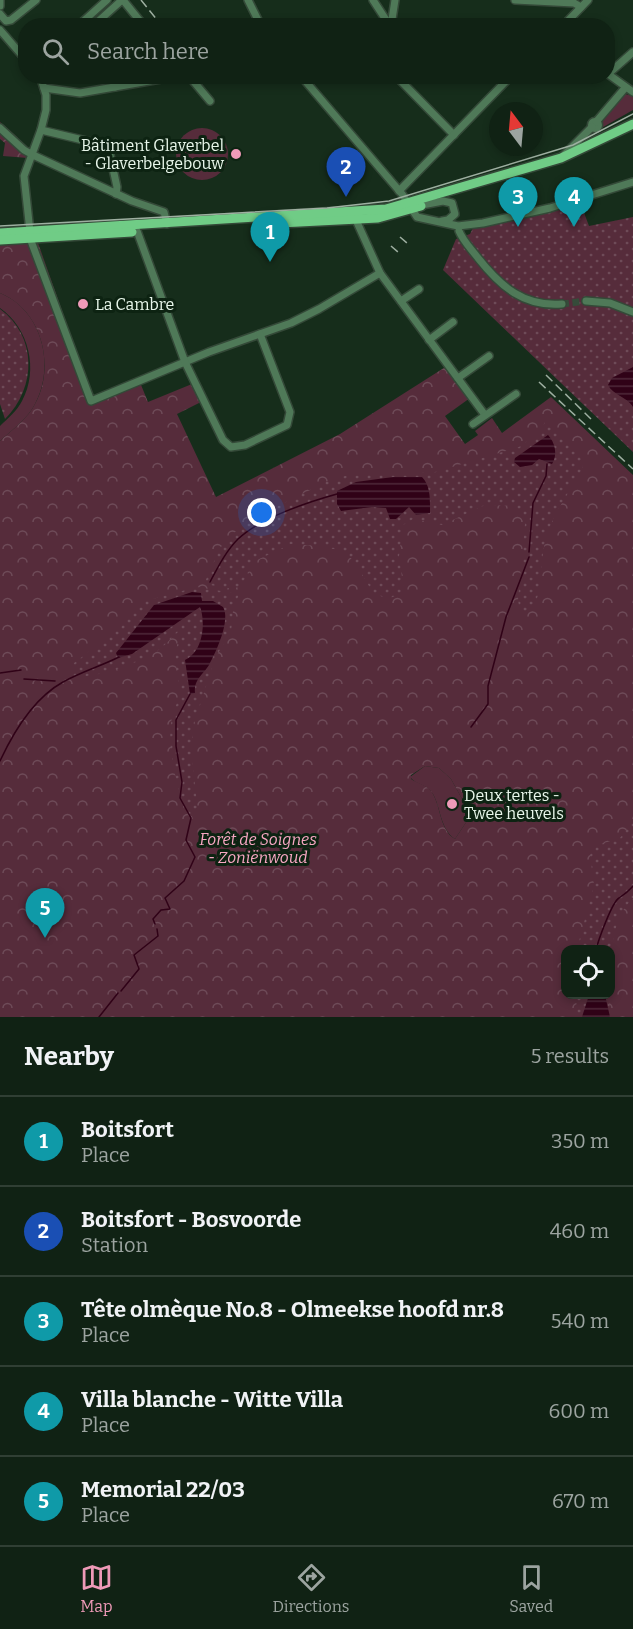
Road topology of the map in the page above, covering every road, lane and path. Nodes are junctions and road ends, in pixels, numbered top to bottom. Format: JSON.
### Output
{"nodes":[{"id":1,"x":0,"y":0,"type":"edge"},
{"id":2,"x":36,"y":0,"type":"edge"},
{"id":3,"x":107,"y":0,"type":"edge"},
{"id":4,"x":123,"y":0,"type":"edge"},
{"id":5,"x":248,"y":0,"type":"edge"},
{"id":6,"x":373,"y":0,"type":"edge"},
{"id":7,"x":395,"y":0,"type":"edge"},
{"id":8,"x":515,"y":0,"type":"edge"},
{"id":9,"x":588,"y":0,"type":"edge"},
{"id":10,"x":547,"y":1,"type":"edge"},
{"id":11,"x":0,"y":6,"type":"edge"},
{"id":12,"x":581,"y":7,"type":"junction"},
{"id":13,"x":0,"y":14,"type":"edge"},
{"id":14,"x":94,"y":18,"type":"edge"},
{"id":15,"x":98,"y":18,"type":"edge"},
{"id":16,"x":138,"y":18,"type":"edge"},
{"id":17,"x":257,"y":18,"type":"edge"},
{"id":18,"x":385,"y":18,"type":"edge"},
{"id":19,"x":392,"y":18,"type":"edge"},
{"id":20,"x":571,"y":18,"type":"edge"},
{"id":21,"x":1,"y":33,"type":"edge"},
{"id":22,"x":18,"y":51,"type":"edge"},
{"id":23,"x":633,"y":52,"type":"edge"},
{"id":24,"x":615,"y":68,"type":"edge"},
{"id":25,"x":615,"y":80,"type":"edge"},
{"id":26,"x":43,"y":84,"type":"edge"},
{"id":27,"x":114,"y":84,"type":"edge"},
{"id":28,"x":132,"y":84,"type":"edge"},
{"id":29,"x":196,"y":84,"type":"edge"},
{"id":30,"x":308,"y":84,"type":"edge"},
{"id":31,"x":404,"y":84,"type":"edge"},
{"id":32,"x":504,"y":84,"type":"edge"},
{"id":33,"x":115,"y":87,"type":"junction"},
{"id":34,"x":44,"y":88,"type":"junction"},
{"id":35,"x":625,"y":88,"type":"junction"},
{"id":36,"x":633,"y":92,"type":"edge"},
{"id":37,"x":210,"y":101,"type":"dead end"},
{"id":38,"x":633,"y":124,"type":"edge"},
{"id":39,"x":0,"y":128,"type":"edge"},
{"id":40,"x":41,"y":130,"type":"junction"},
{"id":41,"x":633,"y":130,"type":"edge"},
{"id":42,"x":620,"y":132,"type":"junction"},
{"id":43,"x":454,"y":135,"type":"junction"},
{"id":44,"x":33,"y":155,"type":"junction"},
{"id":45,"x":561,"y":158,"type":"junction"},
{"id":46,"x":633,"y":182,"type":"edge"},
{"id":47,"x":456,"y":190,"type":"junction"},
{"id":48,"x":399,"y":191,"type":"junction"},
{"id":49,"x":116,"y":194,"type":"junction"},
{"id":50,"x":422,"y":205,"type":"junction"},
{"id":51,"x":409,"y":206,"type":"junction"},
{"id":52,"x":452,"y":218,"type":"junction"},
{"id":53,"x":356,"y":220,"type":"junction"},
{"id":54,"x":442,"y":221,"type":"junction"},
{"id":55,"x":167,"y":224,"type":"junction"},
{"id":56,"x":458,"y":229,"type":"junction"},
{"id":57,"x":137,"y":231,"type":"junction"},
{"id":58,"x":0,"y":233,"type":"edge"},
{"id":59,"x":30,"y":235,"type":"junction"},
{"id":60,"x":0,"y":240,"type":"edge"},
{"id":61,"x":380,"y":273,"type":"junction"},
{"id":62,"x":419,"y":289,"type":"dead end"},
{"id":63,"x":586,"y":301,"type":"tunnel mouth"},
{"id":64,"x":402,"y":302,"type":"junction"},
{"id":65,"x":562,"y":304,"type":"tunnel mouth"},
{"id":66,"x":633,"y":312,"type":"edge"},
{"id":67,"x":453,"y":322,"type":"dead end"},
{"id":68,"x":260,"y":334,"type":"junction"},
{"id":69,"x":429,"y":340,"type":"junction"},
{"id":70,"x":489,"y":356,"type":"dead end"},
{"id":71,"x":185,"y":362,"type":"junction"},
{"id":72,"x":458,"y":378,"type":"junction"},
{"id":73,"x":516,"y":394,"type":"dead end"},
{"id":74,"x":485,"y":416,"type":"junction"},
{"id":75,"x":473,"y":424,"type":"dead end"}],
"edges":[{"from":1,"to":11,"type":"street"},
{"from":2,"to":13,"type":"street"},
{"from":3,"to":14,"type":"street"},
{"from":4,"to":15,"type":"street"},
{"from":4,"to":16,"type":"street"},
{"from":5,"to":17,"type":"street"},
{"from":6,"to":18,"type":"street"},
{"from":7,"to":19,"type":"street"},
{"from":8,"to":10,"type":"street"},
{"from":9,"to":12,"type":"street"},
{"from":10,"to":12,"type":"street"},
{"from":12,"to":20,"type":"street"},
{"from":21,"to":22,"type":"street"},
{"from":23,"to":24,"type":"street"},
{"from":25,"to":35,"type":"street"},
{"from":26,"to":34,"type":"street"},
{"from":27,"to":33,"type":"street"},
{"from":28,"to":33,"type":"street"},
{"from":29,"to":37,"type":"street"},
{"from":30,"to":48,"type":"street"},
{"from":31,"to":43,"type":"street"},
{"from":32,"to":43,"type":"street"},
{"from":33,"to":34,"type":"street"},
{"from":34,"to":40,"type":"street"},
{"from":35,"to":36,"type":"street"},
{"from":35,"to":45,"type":"street"},
{"from":38,"to":42,"type":"main road"},
{"from":39,"to":44,"type":"street"},
{"from":40,"to":44,"type":"street"},
{"from":40,"to":49,"type":"street"},
{"from":41,"to":42,"type":"main road"},
{"from":42,"to":45,"type":"main road"},
{"from":43,"to":48,"type":"street"},
{"from":44,"to":49,"type":"street"},
{"from":44,"to":59,"type":"street"},
{"from":45,"to":47,"type":"main road"},
{"from":46,"to":56,"type":"street"},
{"from":47,"to":50,"type":"main road"},
{"from":47,"to":51,"type":"main road"},
{"from":48,"to":51,"type":"street"},
{"from":49,"to":55,"type":"street"},
{"from":50,"to":51,"type":"main road"},
{"from":50,"to":52,"type":"street"},
{"from":51,"to":53,"type":"main road"},
{"from":51,"to":54,"type":"street"},
{"from":51,"to":55,"type":"main road"},
{"from":52,"to":54,"type":"street"},
{"from":52,"to":56,"type":"street"},
{"from":53,"to":57,"type":"main road"},
{"from":53,"to":61,"type":"street"},
{"from":54,"to":56,"type":"street"},
{"from":55,"to":59,"type":"main road"},
{"from":56,"to":65,"type":"street"},
{"from":57,"to":59,"type":"main road"},
{"from":57,"to":71,"type":"street"},
{"from":58,"to":59,"type":"main road"},
{"from":59,"to":60,"type":"main road"},
{"from":59,"to":71,"type":"street"},
{"from":61,"to":64,"type":"street"},
{"from":61,"to":68,"type":"street"},
{"from":62,"to":64,"type":"street"},
{"from":63,"to":66,"type":"street"},
{"from":64,"to":69,"type":"street"},
{"from":67,"to":69,"type":"street"},
{"from":68,"to":71,"type":"street"},
{"from":68,"to":71,"type":"street"},
{"from":69,"to":72,"type":"street"},
{"from":70,"to":72,"type":"street"},
{"from":72,"to":74,"type":"street"},
{"from":73,"to":74,"type":"street"},
{"from":74,"to":75,"type":"street"}]}
